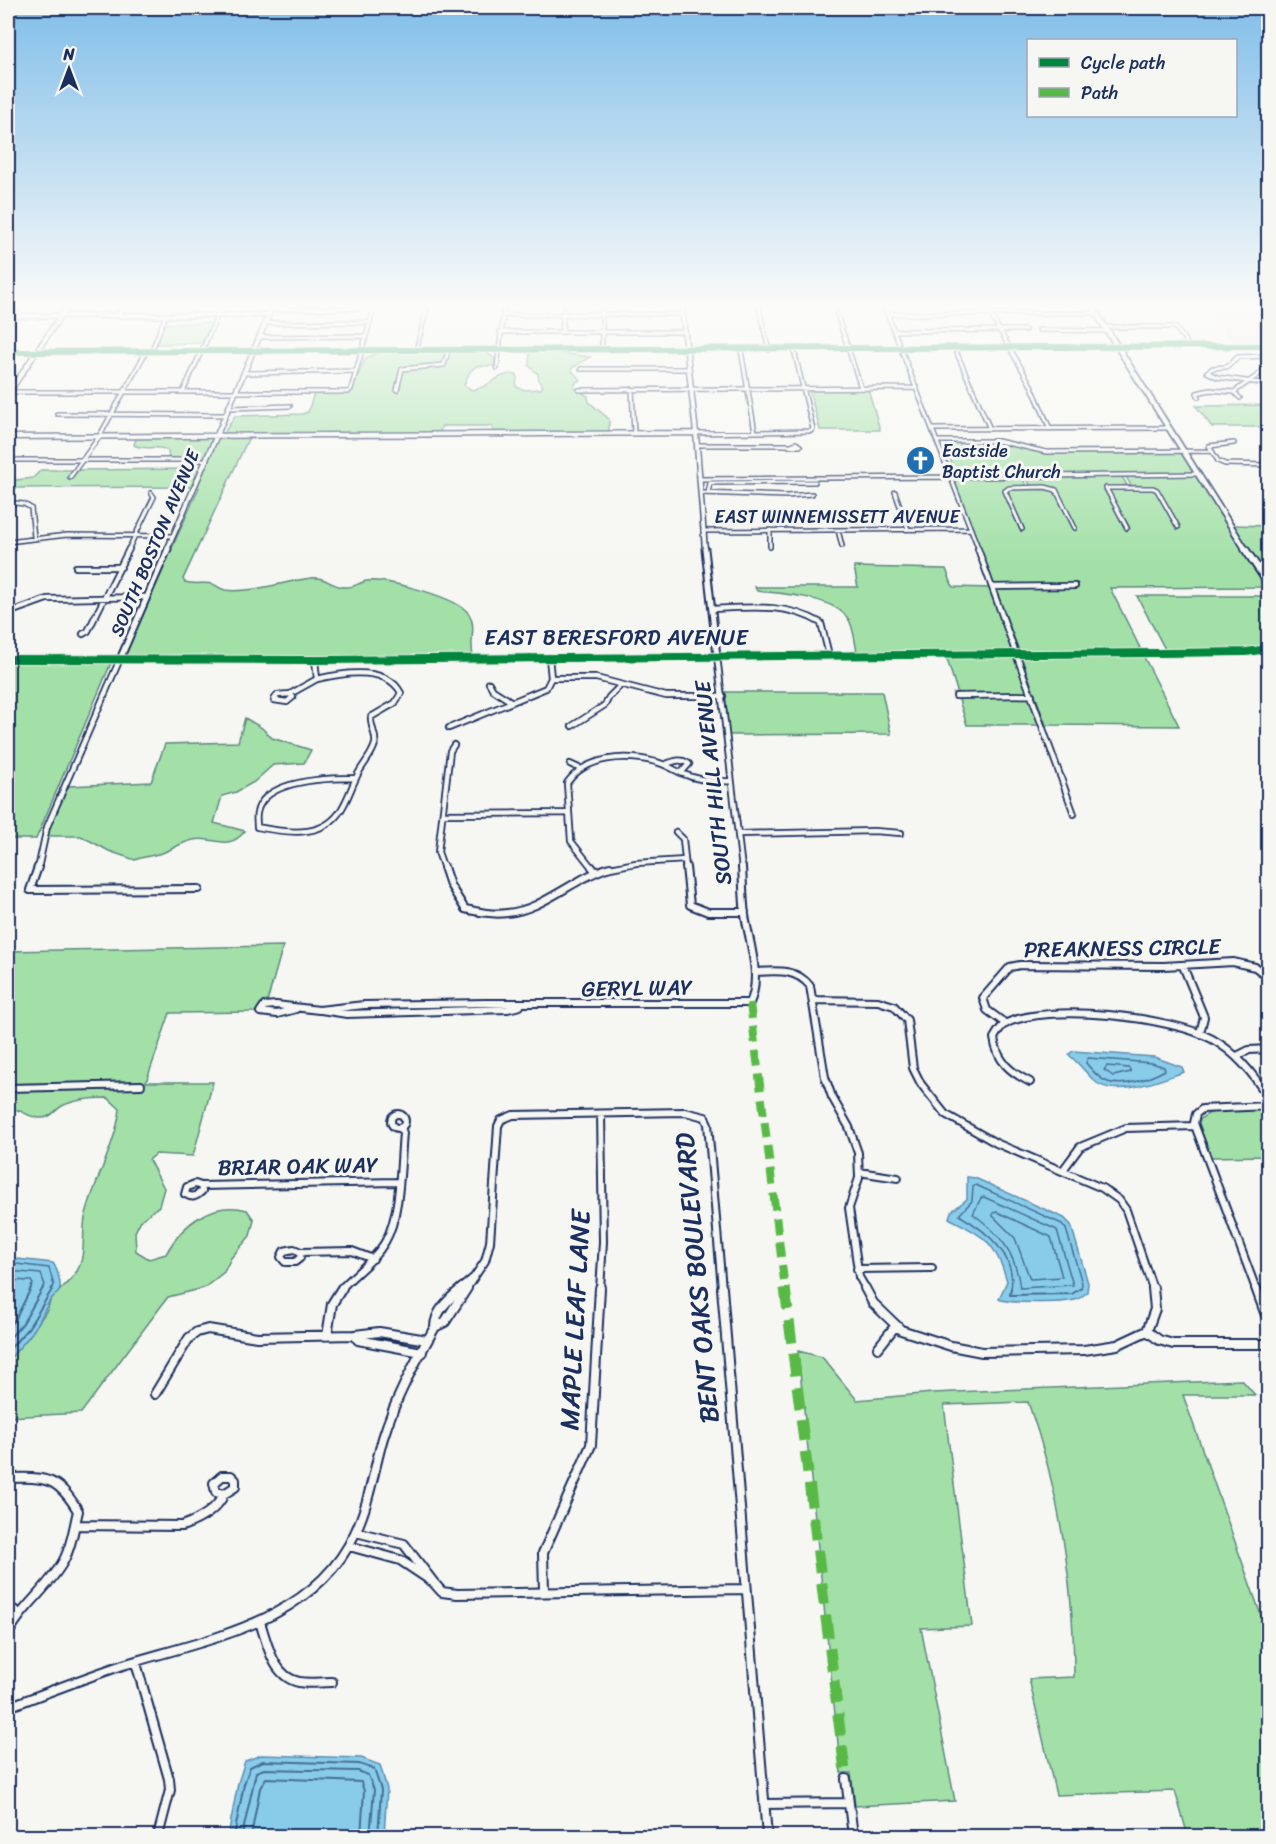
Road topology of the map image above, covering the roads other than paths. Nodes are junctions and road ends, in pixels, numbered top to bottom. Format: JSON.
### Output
{"nodes":[{"id":1,"x":122,"y":394,"type":"edge"},
{"id":2,"x":234,"y":394,"type":"edge"},
{"id":3,"x":632,"y":394,"type":"edge"},
{"id":4,"x":691,"y":394,"type":"edge"},
{"id":5,"x":749,"y":394,"type":"edge"},
{"id":6,"x":804,"y":394,"type":"edge"},
{"id":7,"x":918,"y":394,"type":"edge"},
{"id":8,"x":975,"y":394,"type":"edge"},
{"id":9,"x":1035,"y":394,"type":"edge"},
{"id":10,"x":1147,"y":394,"type":"edge"},
{"id":11,"x":1198,"y":394,"type":"edge"},
{"id":12,"x":1236,"y":394,"type":"edge"},
{"id":13,"x":1199,"y":397,"type":"dead end"},
{"id":14,"x":1240,"y":398,"type":"dead end"},
{"id":15,"x":290,"y":406,"type":"dead end"},
{"id":16,"x":228,"y":408,"type":"junction"},
{"id":17,"x":57,"y":414,"type":"dead end"},
{"id":18,"x":112,"y":415,"type":"junction"},
{"id":19,"x":225,"y":415,"type":"junction"},
{"id":20,"x":1169,"y":428,"type":"junction"},
{"id":21,"x":932,"y":429,"type":"junction"},
{"id":22,"x":990,"y":429,"type":"junction"},
{"id":23,"x":1050,"y":429,"type":"junction"},
{"id":24,"x":755,"y":432,"type":"junction"},
{"id":25,"x":634,"y":433,"type":"junction"},
{"id":26,"x":696,"y":433,"type":"junction"},
{"id":27,"x":216,"y":436,"type":"junction"},
{"id":28,"x":8,"y":437,"type":"edge"},
{"id":29,"x":99,"y":437,"type":"junction"},
{"id":30,"x":937,"y":441,"type":"junction"},
{"id":31,"x":1234,"y":443,"type":"dead end"},
{"id":32,"x":697,"y":444,"type":"junction"},
{"id":33,"x":789,"y":445,"type":"dead end"},
{"id":34,"x":1183,"y":451,"type":"junction"},
{"id":35,"x":1211,"y":451,"type":"junction"},
{"id":36,"x":8,"y":460,"type":"edge"},
{"id":37,"x":84,"y":460,"type":"junction"},
{"id":38,"x":206,"y":460,"type":"junction"},
{"id":39,"x":1269,"y":465,"type":"edge"},
{"id":40,"x":1196,"y":474,"type":"junction"},
{"id":41,"x":70,"y":477,"type":"dead end"},
{"id":42,"x":951,"y":477,"type":"junction"},
{"id":43,"x":964,"y":477,"type":"dead end"},
{"id":44,"x":1024,"y":477,"type":"junction"},
{"id":45,"x":699,"y":479,"type":"junction"},
{"id":46,"x":788,"y":480,"type":"junction"},
{"id":47,"x":815,"y":482,"type":"dead end"},
{"id":48,"x":1130,"y":486,"type":"joint"},
{"id":49,"x":1029,"y":487,"type":"junction"},
{"id":50,"x":894,"y":492,"type":"dead end"},
{"id":51,"x":151,"y":493,"type":"dead end"},
{"id":52,"x":701,"y":493,"type":"junction"},
{"id":53,"x":708,"y":493,"type":"junction"},
{"id":54,"x":791,"y":494,"type":"junction"},
{"id":55,"x":813,"y":494,"type":"dead end"},
{"id":56,"x":8,"y":502,"type":"edge"},
{"id":57,"x":1178,"y":527,"type":"dead end"},
{"id":58,"x":1075,"y":528,"type":"dead end"},
{"id":59,"x":1127,"y":528,"type":"dead end"},
{"id":60,"x":908,"y":529,"type":"junction"},
{"id":61,"x":971,"y":529,"type":"junction"},
{"id":62,"x":1022,"y":529,"type":"dead end"},
{"id":63,"x":770,"y":530,"type":"junction"},
{"id":64,"x":838,"y":530,"type":"junction"},
{"id":65,"x":703,"y":531,"type":"junction"},
{"id":66,"x":173,"y":536,"type":"junction"},
{"id":67,"x":34,"y":537,"type":"junction"},
{"id":68,"x":136,"y":537,"type":"junction"},
{"id":69,"x":8,"y":542,"type":"edge"},
{"id":70,"x":842,"y":546,"type":"dead end"},
{"id":71,"x":770,"y":547,"type":"dead end"},
{"id":72,"x":76,"y":567,"type":"dead end"},
{"id":73,"x":121,"y":567,"type":"junction"},
{"id":74,"x":1269,"y":583,"type":"edge"},
{"id":75,"x":1075,"y":586,"type":"dead end"},
{"id":76,"x":992,"y":587,"type":"junction"},
{"id":77,"x":106,"y":597,"type":"junction"},
{"id":78,"x":146,"y":597,"type":"junction"},
{"id":79,"x":713,"y":609,"type":"junction"},
{"id":80,"x":8,"y":613,"type":"edge"},
{"id":81,"x":83,"y":634,"type":"dead end"},
{"id":82,"x":1269,"y":647,"type":"edge"},
{"id":83,"x":829,"y":655,"type":"junction"},
{"id":84,"x":1017,"y":655,"type":"junction"},
{"id":85,"x":717,"y":656,"type":"junction"},
{"id":86,"x":549,"y":657,"type":"junction"},
{"id":87,"x":8,"y":659,"type":"edge"},
{"id":88,"x":120,"y":659,"type":"junction"},
{"id":89,"x":315,"y":660,"type":"junction"},
{"id":90,"x":551,"y":678,"type":"junction"},
{"id":91,"x":317,"y":679,"type":"junction"},
{"id":92,"x":489,"y":683,"type":"dead end"},
{"id":93,"x":621,"y":685,"type":"junction"},
{"id":94,"x":290,"y":694,"type":"dead end"},
{"id":95,"x":1032,"y":695,"type":"junction"},
{"id":96,"x":723,"y":696,"type":"junction"},
{"id":97,"x":956,"y":696,"type":"dead end"},
{"id":98,"x":512,"y":702,"type":"junction"},
{"id":99,"x":572,"y":726,"type":"dead end"},
{"id":100,"x":449,"y":728,"type":"dead end"},
{"id":101,"x":454,"y":745,"type":"dead end"},
{"id":102,"x":570,"y":764,"type":"dead end"},
{"id":103,"x":666,"y":765,"type":"junction"},
{"id":104,"x":581,"y":769,"type":"junction"},
{"id":105,"x":681,"y":773,"type":"junction"},
{"id":106,"x":355,"y":778,"type":"junction"},
{"id":107,"x":731,"y":781,"type":"junction"},
{"id":108,"x":568,"y":813,"type":"junction"},
{"id":109,"x":443,"y":814,"type":"junction"},
{"id":110,"x":1074,"y":814,"type":"dead end"},
{"id":111,"x":676,"y":832,"type":"dead end"},
{"id":112,"x":901,"y":833,"type":"dead end"},
{"id":113,"x":739,"y":834,"type":"junction"},
{"id":114,"x":685,"y":860,"type":"junction"},
{"id":115,"x":596,"y":872,"type":"junction"},
{"id":116,"x":199,"y":889,"type":"dead end"},
{"id":117,"x":745,"y":912,"type":"junction"},
{"id":118,"x":1183,"y":966,"type":"junction"},
{"id":119,"x":755,"y":972,"type":"junction"},
{"id":120,"x":1269,"y":981,"type":"edge"},
{"id":121,"x":813,"y":1000,"type":"junction"},
{"id":122,"x":750,"y":1003,"type":"joint"},
{"id":123,"x":371,"y":1005,"type":"junction"},
{"id":124,"x":458,"y":1008,"type":"junction"},
{"id":125,"x":296,"y":1010,"type":"junction"},
{"id":126,"x":319,"y":1010,"type":"junction"},
{"id":127,"x":370,"y":1013,"type":"junction"},
{"id":128,"x":1006,"y":1024,"type":"junction"},
{"id":129,"x":1200,"y":1033,"type":"junction"},
{"id":130,"x":1269,"y":1049,"type":"edge"},
{"id":131,"x":1237,"y":1056,"type":"junction"},
{"id":132,"x":1030,"y":1083,"type":"dead end"},
{"id":133,"x":141,"y":1086,"type":"dead end"},
{"id":134,"x":8,"y":1088,"type":"edge"},
{"id":135,"x":1269,"y":1098,"type":"edge"},
{"id":136,"x":1269,"y":1106,"type":"edge"},
{"id":137,"x":601,"y":1114,"type":"junction"},
{"id":138,"x":1195,"y":1126,"type":"junction"},
{"id":139,"x":401,"y":1127,"type":"dead end"},
{"id":140,"x":1063,"y":1170,"type":"junction"},
{"id":141,"x":859,"y":1172,"type":"junction"},
{"id":142,"x":898,"y":1178,"type":"dead end"},
{"id":143,"x":397,"y":1182,"type":"junction"},
{"id":144,"x":201,"y":1186,"type":"dead end"},
{"id":145,"x":301,"y":1252,"type":"dead end"},
{"id":146,"x":373,"y":1259,"type":"junction"},
{"id":147,"x":932,"y":1268,"type":"dead end"},
{"id":148,"x":857,"y":1269,"type":"junction"},
{"id":149,"x":1269,"y":1321,"type":"edge"},
{"id":150,"x":897,"y":1325,"type":"junction"},
{"id":151,"x":1147,"y":1331,"type":"junction"},
{"id":152,"x":355,"y":1335,"type":"junction"},
{"id":153,"x":327,"y":1336,"type":"junction"},
{"id":154,"x":427,"y":1340,"type":"junction"},
{"id":155,"x":1269,"y":1344,"type":"edge"},
{"id":156,"x":878,"y":1348,"type":"dead end"},
{"id":157,"x":422,"y":1352,"type":"junction"},
{"id":158,"x":155,"y":1394,"type":"dead end"},
{"id":159,"x":8,"y":1478,"type":"edge"},
{"id":160,"x":224,"y":1494,"type":"dead end"},
{"id":161,"x":75,"y":1525,"type":"junction"},
{"id":162,"x":356,"y":1532,"type":"junction"},
{"id":163,"x":349,"y":1546,"type":"junction"},
{"id":164,"x":433,"y":1582,"type":"junction"},
{"id":165,"x":744,"y":1589,"type":"junction"},
{"id":166,"x":544,"y":1591,"type":"junction"},
{"id":167,"x":8,"y":1607,"type":"edge"},
{"id":168,"x":19,"y":1613,"type":"junction"},
{"id":169,"x":260,"y":1622,"type":"junction"},
{"id":170,"x":8,"y":1634,"type":"edge"},
{"id":171,"x":136,"y":1663,"type":"junction"},
{"id":172,"x":333,"y":1682,"type":"dead end"},
{"id":173,"x":8,"y":1707,"type":"edge"},
{"id":174,"x":846,"y":1779,"type":"dead end"},
{"id":175,"x":849,"y":1803,"type":"junction"},
{"id":176,"x":764,"y":1804,"type":"junction"},
{"id":177,"x":158,"y":1836,"type":"edge"},
{"id":178,"x":767,"y":1836,"type":"edge"},
{"id":179,"x":854,"y":1836,"type":"edge"}],
"edges":[{"from":1,"to":18,"type":"street"},
{"from":2,"to":16,"type":"street","name":"SOUTH BOSTON AVENUE"},
{"from":3,"to":25,"type":"street"},
{"from":4,"to":26,"type":"street","name":"SOUTH HILL AVENUE"},
{"from":5,"to":24,"type":"street"},
{"from":6,"to":24,"type":"street"},
{"from":7,"to":21,"type":"street"},
{"from":8,"to":22,"type":"street"},
{"from":9,"to":23,"type":"street"},
{"from":10,"to":20,"type":"main road"},
{"from":11,"to":13,"type":"street"},
{"from":12,"to":14,"type":"street"},
{"from":15,"to":16,"type":"street"},
{"from":16,"to":19,"type":"street","name":"SOUTH BOSTON AVENUE"},
{"from":17,"to":18,"type":"street"},
{"from":18,"to":19,"type":"street"},
{"from":18,"to":29,"type":"street"},
{"from":19,"to":27,"type":"street","name":"SOUTH BOSTON AVENUE"},
{"from":20,"to":23,"type":"street"},
{"from":20,"to":34,"type":"main road"},
{"from":21,"to":22,"type":"street"},
{"from":21,"to":30,"type":"street"},
{"from":22,"to":23,"type":"street"},
{"from":24,"to":26,"type":"street"},
{"from":25,"to":26,"type":"street"},
{"from":25,"to":27,"type":"street"},
{"from":26,"to":32,"type":"street","name":"SOUTH HILL AVENUE"},
{"from":27,"to":29,"type":"street"},
{"from":27,"to":38,"type":"street","name":"SOUTH BOSTON AVENUE"},
{"from":28,"to":29,"type":"street"},
{"from":29,"to":37,"type":"street"},
{"from":30,"to":34,"type":"street"},
{"from":30,"to":42,"type":"street"},
{"from":31,"to":35,"type":"street"},
{"from":32,"to":33,"type":"street"},
{"from":32,"to":45,"type":"street","name":"SOUTH HILL AVENUE"},
{"from":34,"to":35,"type":"street"},
{"from":34,"to":40,"type":"main road"},
{"from":35,"to":39,"type":"street"},
{"from":36,"to":37,"type":"street"},
{"from":37,"to":38,"type":"street"},
{"from":37,"to":41,"type":"street"},
{"from":38,"to":66,"type":"street","name":"SOUTH BOSTON AVENUE"},
{"from":40,"to":44,"type":"street"},
{"from":40,"to":74,"type":"main road"},
{"from":42,"to":46,"type":"street"},
{"from":42,"to":61,"type":"street"},
{"from":43,"to":44,"type":"street"},
{"from":44,"to":49,"type":"street"},
{"from":45,"to":46,"type":"street"},
{"from":45,"to":52,"type":"street","name":"SOUTH HILL AVENUE"},
{"from":46,"to":47,"type":"street"},
{"from":46,"to":53,"type":"street"},
{"from":46,"to":54,"type":"street"},
{"from":48,"to":57,"type":"street"},
{"from":48,"to":59,"type":"street"},
{"from":49,"to":58,"type":"street"},
{"from":49,"to":62,"type":"street"},
{"from":50,"to":60,"type":"street"},
{"from":51,"to":68,"type":"street"},
{"from":52,"to":53,"type":"street"},
{"from":52,"to":65,"type":"street","name":"SOUTH HILL AVENUE"},
{"from":53,"to":54,"type":"street"},
{"from":54,"to":55,"type":"street"},
{"from":56,"to":67,"type":"street"},
{"from":60,"to":61,"type":"street","name":"EAST WINNEMISSETT AVENUE"},
{"from":60,"to":64,"type":"street","name":"EAST WINNEMISSETT AVENUE"},
{"from":61,"to":76,"type":"street"},
{"from":63,"to":64,"type":"street","name":"EAST WINNEMISSETT AVENUE"},
{"from":63,"to":65,"type":"street","name":"EAST WINNEMISSETT AVENUE"},
{"from":63,"to":71,"type":"street"},
{"from":64,"to":70,"type":"street"},
{"from":65,"to":79,"type":"street","name":"SOUTH HILL AVENUE"},
{"from":66,"to":68,"type":"street"},
{"from":66,"to":78,"type":"street","name":"SOUTH BOSTON AVENUE"},
{"from":67,"to":68,"type":"street"},
{"from":67,"to":69,"type":"street"},
{"from":68,"to":73,"type":"street"},
{"from":72,"to":73,"type":"street"},
{"from":73,"to":77,"type":"street"},
{"from":75,"to":76,"type":"street"},
{"from":76,"to":84,"type":"street"},
{"from":77,"to":78,"type":"street"},
{"from":77,"to":80,"type":"street"},
{"from":77,"to":81,"type":"street"},
{"from":78,"to":88,"type":"street","name":"SOUTH BOSTON AVENUE"},
{"from":79,"to":83,"type":"street"},
{"from":79,"to":85,"type":"street","name":"SOUTH HILL AVENUE"},
{"from":82,"to":84,"type":"street","name":"EAST BERESFORD AVENUE"},
{"from":83,"to":84,"type":"street","name":"EAST BERESFORD AVENUE"},
{"from":83,"to":85,"type":"street","name":"EAST BERESFORD AVENUE"},
{"from":84,"to":95,"type":"street"},
{"from":85,"to":86,"type":"street","name":"EAST BERESFORD AVENUE"},
{"from":85,"to":96,"type":"street","name":"SOUTH HILL AVENUE"},
{"from":86,"to":89,"type":"street","name":"EAST BERESFORD AVENUE"},
{"from":86,"to":90,"type":"street"},
{"from":87,"to":88,"type":"street","name":"EAST BERESFORD AVENUE"},
{"from":88,"to":89,"type":"street","name":"EAST BERESFORD AVENUE"},
{"from":88,"to":116,"type":"street","name":"SOUTH BOSTON AVENUE"},
{"from":89,"to":91,"type":"street"},
{"from":90,"to":93,"type":"street"},
{"from":90,"to":98,"type":"street"},
{"from":91,"to":94,"type":"street"},
{"from":91,"to":106,"type":"street"},
{"from":92,"to":98,"type":"street"},
{"from":93,"to":96,"type":"street"},
{"from":93,"to":99,"type":"street"},
{"from":95,"to":97,"type":"street"},
{"from":95,"to":110,"type":"street"},
{"from":96,"to":107,"type":"street","name":"SOUTH HILL AVENUE"},
{"from":98,"to":100,"type":"street"},
{"from":101,"to":109,"type":"street"},
{"from":102,"to":104,"type":"street"},
{"from":103,"to":104,"type":"street"},
{"from":103,"to":105,"type":"street"},
{"from":103,"to":105,"type":"street"},
{"from":104,"to":108,"type":"street"},
{"from":105,"to":107,"type":"street"},
{"from":106,"to":106,"type":"street"},
{"from":107,"to":113,"type":"street","name":"SOUTH HILL AVENUE"},
{"from":108,"to":109,"type":"street"},
{"from":108,"to":115,"type":"street"},
{"from":109,"to":115,"type":"street"},
{"from":111,"to":114,"type":"street"},
{"from":112,"to":113,"type":"street"},
{"from":113,"to":117,"type":"street","name":"SOUTH HILL AVENUE"},
{"from":114,"to":115,"type":"street"},
{"from":114,"to":117,"type":"street"},
{"from":117,"to":119,"type":"street","name":"SOUTH HILL AVENUE"},
{"from":118,"to":120,"type":"street","name":"PREAKNESS CIRCLE"},
{"from":118,"to":128,"type":"street","name":"PREAKNESS CIRCLE"},
{"from":118,"to":129,"type":"street"},
{"from":119,"to":121,"type":"street"},
{"from":119,"to":122,"type":"street","name":"SOUTH HILL AVENUE"},
{"from":121,"to":140,"type":"street"},
{"from":121,"to":141,"type":"street"},
{"from":122,"to":124,"type":"street","name":"GERYL WAY"},
{"from":123,"to":124,"type":"street","name":"GERYL WAY"},
{"from":123,"to":126,"type":"street","name":"GERYL WAY"},
{"from":123,"to":127,"type":"street"},
{"from":124,"to":127,"type":"street","name":"GERYL WAY"},
{"from":125,"to":125,"type":"street","name":"GERYL WAY"},
{"from":125,"to":126,"type":"street","name":"GERYL WAY"},
{"from":126,"to":127,"type":"street","name":"GERYL WAY"},
{"from":128,"to":129,"type":"street"},
{"from":128,"to":132,"type":"street"},
{"from":129,"to":131,"type":"street"},
{"from":130,"to":131,"type":"street"},
{"from":131,"to":135,"type":"street"},
{"from":133,"to":134,"type":"street"},
{"from":136,"to":138,"type":"street"},
{"from":137,"to":154,"type":"street","name":"BENT OAKS BOULEVARD"},
{"from":137,"to":165,"type":"street","name":"BENT OAKS BOULEVARD"},
{"from":137,"to":166,"type":"street","name":"MAPLE LEAF LANE"},
{"from":138,"to":140,"type":"street"},
{"from":138,"to":149,"type":"street"},
{"from":139,"to":143,"type":"street"},
{"from":140,"to":151,"type":"street"},
{"from":141,"to":142,"type":"street"},
{"from":141,"to":148,"type":"street"},
{"from":143,"to":144,"type":"street","name":"BRIAR OAK WAY"},
{"from":143,"to":146,"type":"street"},
{"from":145,"to":146,"type":"street"},
{"from":146,"to":153,"type":"street"},
{"from":147,"to":148,"type":"street"},
{"from":148,"to":150,"type":"street"},
{"from":150,"to":151,"type":"street"},
{"from":150,"to":156,"type":"street"},
{"from":151,"to":155,"type":"street"},
{"from":152,"to":153,"type":"street"},
{"from":152,"to":154,"type":"street"},
{"from":152,"to":157,"type":"street"},
{"from":153,"to":158,"type":"street"},
{"from":154,"to":157,"type":"street","name":"BENT OAKS BOULEVARD"},
{"from":157,"to":162,"type":"street","name":"BENT OAKS BOULEVARD"},
{"from":159,"to":161,"type":"street"},
{"from":160,"to":161,"type":"street"},
{"from":161,"to":168,"type":"street"},
{"from":162,"to":163,"type":"street","name":"BENT OAKS BOULEVARD"},
{"from":162,"to":164,"type":"street"},
{"from":163,"to":164,"type":"street"},
{"from":163,"to":169,"type":"street","name":"BENT OAKS BOULEVARD"},
{"from":164,"to":166,"type":"street"},
{"from":165,"to":166,"type":"street"},
{"from":165,"to":176,"type":"street","name":"BENT OAKS BOULEVARD"},
{"from":167,"to":168,"type":"street"},
{"from":168,"to":170,"type":"street"},
{"from":169,"to":171,"type":"street","name":"BENT OAKS BOULEVARD"},
{"from":169,"to":172,"type":"street"},
{"from":171,"to":173,"type":"street","name":"BENT OAKS BOULEVARD"},
{"from":171,"to":177,"type":"street"},
{"from":174,"to":175,"type":"street"},
{"from":175,"to":176,"type":"street"},
{"from":175,"to":179,"type":"street"},
{"from":176,"to":178,"type":"street","name":"BENT OAKS BOULEVARD"}]}
